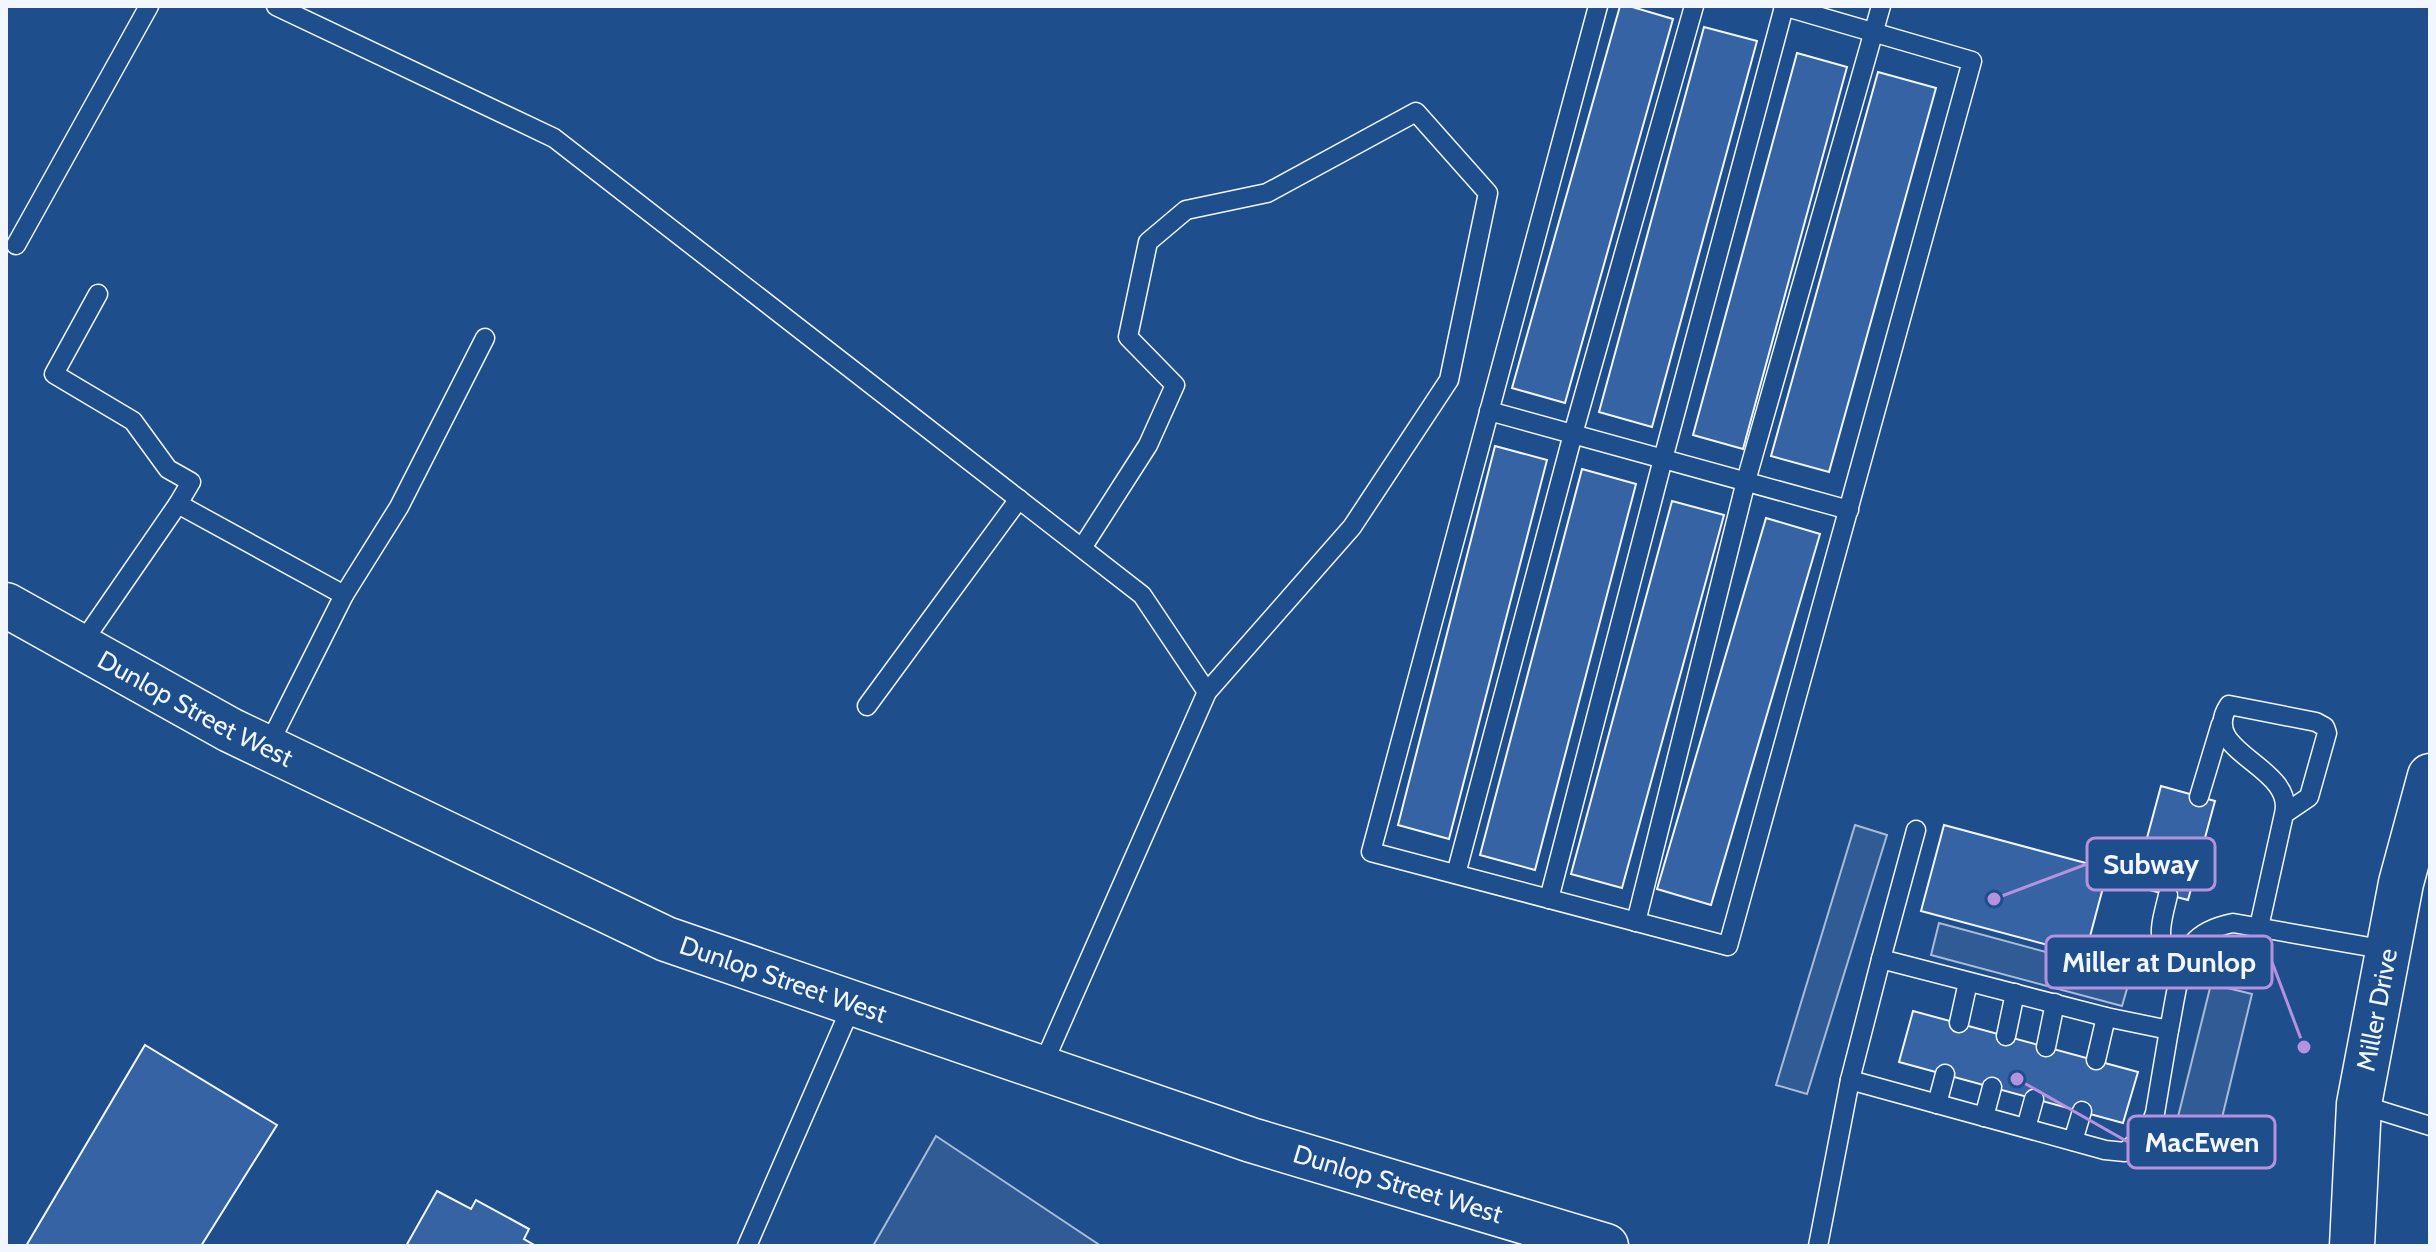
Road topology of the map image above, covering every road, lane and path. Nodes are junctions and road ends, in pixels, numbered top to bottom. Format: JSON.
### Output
{"nodes":[{"id":1,"x":149,"y":6,"type":"edge"},
{"id":2,"x":276,"y":6,"type":"edge"},
{"id":3,"x":1598,"y":6,"type":"edge"},
{"id":4,"x":1694,"y":6,"type":"edge"},
{"id":5,"x":1784,"y":6,"type":"edge"},
{"id":6,"x":1881,"y":6,"type":"edge"},
{"id":7,"x":1873,"y":33,"type":"junction"},
{"id":8,"x":16,"y":245,"type":"dead end"},
{"id":9,"x":98,"y":294,"type":"dead end"},
{"id":10,"x":485,"y":338,"type":"dead end"},
{"id":11,"x":1489,"y":411,"type":"junction"},
{"id":12,"x":1573,"y":434,"type":"junction"},
{"id":13,"x":1663,"y":459,"type":"junction"},
{"id":14,"x":1746,"y":481,"type":"junction"},
{"id":15,"x":1019,"y":499,"type":"junction"},
{"id":16,"x":178,"y":504,"type":"junction"},
{"id":17,"x":1849,"y":510,"type":"junction"},
{"id":18,"x":1082,"y":548,"type":"junction"},
{"id":19,"x":344,"y":595,"type":"junction"},
{"id":20,"x":6,"y":605,"type":"edge"},
{"id":21,"x":79,"y":646,"type":"junction"},
{"id":22,"x":1207,"y":692,"type":"junction"},
{"id":23,"x":867,"y":706,"type":"dead end"},
{"id":24,"x":2221,"y":724,"type":"junction"},
{"id":25,"x":267,"y":748,"type":"junction"},
{"id":26,"x":2430,"y":776,"type":"edge"},
{"id":27,"x":2199,"y":797,"type":"dead end"},
{"id":28,"x":2284,"y":814,"type":"junction"},
{"id":29,"x":1916,"y":830,"type":"dead end"},
{"id":30,"x":1456,"y":874,"type":"junction"},
{"id":31,"x":2168,"y":895,"type":"dead end"},
{"id":32,"x":1549,"y":899,"type":"junction"},
{"id":33,"x":1636,"y":922,"type":"junction"},
{"id":34,"x":2259,"y":927,"type":"junction"},
{"id":35,"x":2387,"y":950,"type":"junction"},
{"id":36,"x":1881,"y":959,"type":"junction"},
{"id":37,"x":2184,"y":965,"type":"junction"},
{"id":38,"x":1968,"y":982,"type":"junction"},
{"id":39,"x":2015,"y":993,"type":"junction"},
{"id":40,"x":2055,"y":1003,"type":"junction"},
{"id":41,"x":852,"y":1005,"type":"junction"},
{"id":42,"x":2106,"y":1017,"type":"junction"},
{"id":43,"x":1959,"y":1023,"type":"dead end"},
{"id":44,"x":2169,"y":1030,"type":"junction"},
{"id":45,"x":2006,"y":1036,"type":"dead end"},
{"id":46,"x":2046,"y":1047,"type":"dead end"},
{"id":47,"x":2096,"y":1060,"type":"dead end"},
{"id":48,"x":1041,"y":1069,"type":"junction"},
{"id":49,"x":1945,"y":1074,"type":"dead end"},
{"id":50,"x":1850,"y":1080,"type":"junction"},
{"id":51,"x":1992,"y":1087,"type":"dead end"},
{"id":52,"x":2034,"y":1099,"type":"dead end"},
{"id":53,"x":1937,"y":1104,"type":"junction"},
{"id":54,"x":2359,"y":1104,"type":"junction"},
{"id":55,"x":2082,"y":1111,"type":"dead end"},
{"id":56,"x":1984,"y":1117,"type":"junction"},
{"id":57,"x":2430,"y":1126,"type":"edge"},
{"id":58,"x":2026,"y":1128,"type":"junction"},
{"id":59,"x":2073,"y":1141,"type":"junction"},
{"id":60,"x":747,"y":1246,"type":"edge"},
{"id":61,"x":1606,"y":1246,"type":"edge"},
{"id":62,"x":1818,"y":1246,"type":"edge"},
{"id":63,"x":2352,"y":1246,"type":"edge"}],
"edges":[{"from":1,"to":8,"type":"lane"},
{"from":2,"to":15,"type":"lane"},
{"from":3,"to":11,"type":"lane"},
{"from":4,"to":12,"type":"lane"},
{"from":5,"to":7,"type":"lane"},
{"from":5,"to":13,"type":"lane"},
{"from":6,"to":7,"type":"lane"},
{"from":7,"to":14,"type":"lane"},
{"from":7,"to":17,"type":"lane"},
{"from":9,"to":16,"type":"lane"},
{"from":10,"to":19,"type":"lane"},
{"from":11,"to":12,"type":"lane"},
{"from":11,"to":30,"type":"lane"},
{"from":12,"to":13,"type":"lane"},
{"from":12,"to":30,"type":"lane"},
{"from":13,"to":14,"type":"lane"},
{"from":13,"to":32,"type":"lane"},
{"from":14,"to":17,"type":"lane"},
{"from":14,"to":33,"type":"lane"},
{"from":15,"to":18,"type":"lane"},
{"from":15,"to":23,"type":"lane"},
{"from":16,"to":19,"type":"lane"},
{"from":16,"to":21,"type":"lane"},
{"from":17,"to":33,"type":"lane"},
{"from":18,"to":22,"type":"lane"},
{"from":18,"to":22,"type":"lane"},
{"from":19,"to":25,"type":"lane"},
{"from":20,"to":21,"type":"main road","name":"Dunlop Street West"},
{"from":21,"to":25,"type":"main road","name":"Dunlop Street West"},
{"from":22,"to":48,"type":"lane"},
{"from":24,"to":27,"type":"lane"},
{"from":24,"to":28,"type":"lane"},
{"from":24,"to":28,"type":"lane"},
{"from":25,"to":41,"type":"main road","name":"Dunlop Street West"},
{"from":26,"to":35,"type":"main road","name":"Miller Drive"},
{"from":28,"to":34,"type":"lane"},
{"from":29,"to":36,"type":"lane"},
{"from":30,"to":32,"type":"lane"},
{"from":31,"to":37,"type":"lane"},
{"from":32,"to":33,"type":"lane"},
{"from":34,"to":35,"type":"lane"},
{"from":34,"to":37,"type":"lane"},
{"from":35,"to":54,"type":"main road","name":"Miller Drive"},
{"from":36,"to":38,"type":"lane"},
{"from":36,"to":50,"type":"lane"},
{"from":37,"to":44,"type":"lane"},
{"from":38,"to":39,"type":"lane"},
{"from":38,"to":43,"type":"lane"},
{"from":39,"to":40,"type":"lane"},
{"from":39,"to":45,"type":"lane"},
{"from":40,"to":42,"type":"lane"},
{"from":40,"to":46,"type":"lane"},
{"from":41,"to":48,"type":"main road","name":"Dunlop Street West"},
{"from":41,"to":60,"type":"lane"},
{"from":42,"to":44,"type":"lane"},
{"from":42,"to":47,"type":"lane"},
{"from":44,"to":59,"type":"lane"},
{"from":48,"to":61,"type":"main road","name":"Dunlop Street West"},
{"from":49,"to":53,"type":"lane"},
{"from":50,"to":53,"type":"lane"},
{"from":50,"to":62,"type":"lane"},
{"from":51,"to":56,"type":"lane"},
{"from":52,"to":58,"type":"lane"},
{"from":53,"to":56,"type":"lane"},
{"from":54,"to":57,"type":"lane"},
{"from":54,"to":63,"type":"main road","name":"Miller Drive"},
{"from":55,"to":59,"type":"lane"},
{"from":56,"to":58,"type":"lane"},
{"from":58,"to":59,"type":"lane"}]}
